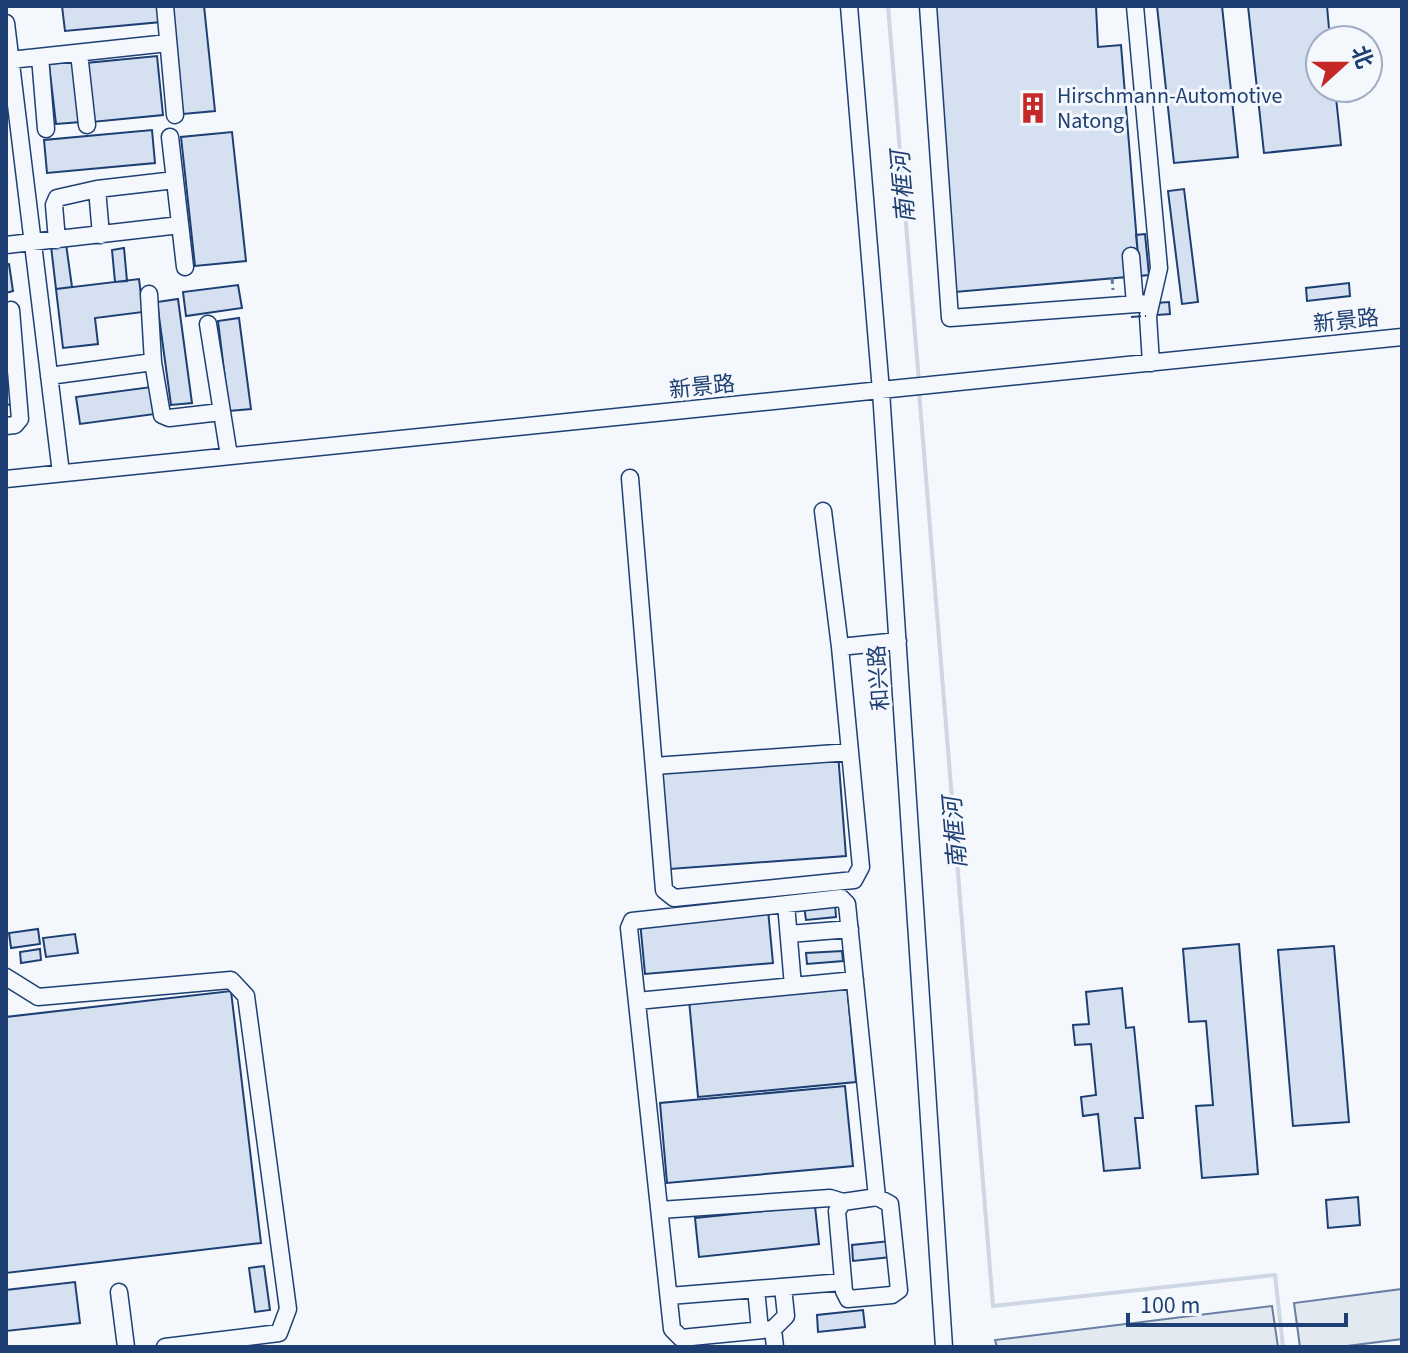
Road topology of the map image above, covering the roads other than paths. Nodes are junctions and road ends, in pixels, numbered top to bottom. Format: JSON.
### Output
{"nodes":[{"id":1,"x":165,"y":6,"type":"edge"},
{"id":2,"x":849,"y":6,"type":"edge"},
{"id":3,"x":928,"y":6,"type":"edge"},
{"id":4,"x":1135,"y":6,"type":"edge"},
{"id":5,"x":6,"y":23,"type":"edge"},
{"id":6,"x":168,"y":43,"type":"junction"},
{"id":7,"x":79,"y":53,"type":"junction"},
{"id":8,"x":40,"y":57,"type":"junction"},
{"id":9,"x":10,"y":60,"type":"junction"},
{"id":10,"x":10,"y":82,"type":"edge"},
{"id":11,"x":175,"y":115,"type":"dead end"},
{"id":12,"x":87,"y":125,"type":"dead end"},
{"id":13,"x":46,"y":129,"type":"dead end"},
{"id":14,"x":170,"y":137,"type":"dead end"},
{"id":15,"x":175,"y":180,"type":"junction"},
{"id":16,"x":97,"y":189,"type":"junction"},
{"id":17,"x":180,"y":225,"type":"junction"},
{"id":18,"x":101,"y":235,"type":"junction"},
{"id":19,"x":57,"y":240,"type":"junction"},
{"id":20,"x":33,"y":243,"type":"junction"},
{"id":21,"x":6,"y":245,"type":"edge"},
{"id":22,"x":1131,"y":256,"type":"dead end"},
{"id":23,"x":185,"y":267,"type":"dead end"},
{"id":24,"x":149,"y":294,"type":"dead end"},
{"id":25,"x":1142,"y":304,"type":"junction"},
{"id":26,"x":11,"y":310,"type":"dead end"},
{"id":27,"x":208,"y":324,"type":"dead end"},
{"id":28,"x":1402,"y":337,"type":"edge"},
{"id":29,"x":153,"y":362,"type":"junction"},
{"id":30,"x":1151,"y":363,"type":"junction"},
{"id":31,"x":49,"y":376,"type":"junction"},
{"id":32,"x":881,"y":391,"type":"junction"},
{"id":33,"x":221,"y":412,"type":"junction"},
{"id":34,"x":6,"y":426,"type":"edge"},
{"id":35,"x":229,"y":456,"type":"junction"},
{"id":36,"x":61,"y":473,"type":"junction"},
{"id":37,"x":630,"y":478,"type":"dead end"},
{"id":38,"x":6,"y":479,"type":"edge"},
{"id":39,"x":823,"y":511,"type":"dead end"},
{"id":40,"x":898,"y":641,"type":"junction"},
{"id":41,"x":840,"y":647,"type":"junction"},
{"id":42,"x":850,"y":752,"type":"junction"},
{"id":43,"x":654,"y":766,"type":"junction"},
{"id":44,"x":786,"y":904,"type":"junction"},
{"id":45,"x":850,"y":929,"type":"junction"},
{"id":46,"x":789,"y":934,"type":"junction"},
{"id":47,"x":6,"y":977,"type":"edge"},
{"id":48,"x":855,"y":980,"type":"junction"},
{"id":49,"x":793,"y":986,"type":"junction"},
{"id":50,"x":637,"y":1001,"type":"junction"},
{"id":51,"x":877,"y":1197,"type":"junction"},
{"id":52,"x":843,"y":1202,"type":"junction"},
{"id":53,"x":660,"y":1210,"type":"junction"},
{"id":54,"x":843,"y":1282,"type":"junction"},
{"id":55,"x":783,"y":1287,"type":"junction"},
{"id":56,"x":756,"y":1289,"type":"junction"},
{"id":57,"x":119,"y":1292,"type":"dead end"},
{"id":58,"x":669,"y":1296,"type":"junction"},
{"id":59,"x":767,"y":1329,"type":"junction"},
{"id":60,"x":126,"y":1347,"type":"edge"},
{"id":61,"x":165,"y":1347,"type":"edge"},
{"id":62,"x":775,"y":1347,"type":"edge"},
{"id":63,"x":944,"y":1347,"type":"edge"}],
"edges":[{"from":1,"to":6,"type":"street"},
{"from":2,"to":32,"type":"street","name":"和兴路"},
{"from":3,"to":25,"type":"street"},
{"from":4,"to":25,"type":"street"},
{"from":5,"to":9,"type":"street"},
{"from":6,"to":7,"type":"street"},
{"from":6,"to":11,"type":"street"},
{"from":7,"to":8,"type":"street"},
{"from":7,"to":12,"type":"street"},
{"from":8,"to":9,"type":"street"},
{"from":8,"to":13,"type":"street"},
{"from":9,"to":10,"type":"street"},
{"from":10,"to":20,"type":"street"},
{"from":14,"to":15,"type":"street"},
{"from":15,"to":16,"type":"street"},
{"from":15,"to":17,"type":"street"},
{"from":16,"to":18,"type":"street"},
{"from":16,"to":19,"type":"street"},
{"from":17,"to":18,"type":"street"},
{"from":17,"to":23,"type":"street"},
{"from":18,"to":19,"type":"street"},
{"from":19,"to":20,"type":"street"},
{"from":20,"to":21,"type":"street"},
{"from":20,"to":31,"type":"street"},
{"from":22,"to":25,"type":"street"},
{"from":24,"to":29,"type":"street"},
{"from":25,"to":30,"type":"street"},
{"from":26,"to":34,"type":"street"},
{"from":27,"to":33,"type":"street"},
{"from":28,"to":30,"type":"street","name":"新景路"},
{"from":29,"to":31,"type":"street"},
{"from":29,"to":33,"type":"street"},
{"from":30,"to":32,"type":"street","name":"新景路"},
{"from":31,"to":36,"type":"street"},
{"from":32,"to":35,"type":"street","name":"新景路"},
{"from":32,"to":40,"type":"street","name":"和兴路"},
{"from":33,"to":35,"type":"street"},
{"from":35,"to":36,"type":"street","name":"新景路"},
{"from":36,"to":38,"type":"street","name":"新景路"},
{"from":37,"to":43,"type":"street"},
{"from":39,"to":41,"type":"street"},
{"from":40,"to":41,"type":"street"},
{"from":40,"to":63,"type":"street","name":"和兴路"},
{"from":41,"to":42,"type":"street"},
{"from":42,"to":43,"type":"street"},
{"from":42,"to":43,"type":"street"},
{"from":44,"to":45,"type":"street"},
{"from":44,"to":46,"type":"street"},
{"from":44,"to":50,"type":"street"},
{"from":45,"to":46,"type":"street"},
{"from":45,"to":48,"type":"street"},
{"from":46,"to":49,"type":"street"},
{"from":47,"to":61,"type":"street"},
{"from":48,"to":49,"type":"street"},
{"from":48,"to":51,"type":"street"},
{"from":49,"to":50,"type":"street"},
{"from":50,"to":53,"type":"street"},
{"from":51,"to":52,"type":"street"},
{"from":51,"to":54,"type":"street"},
{"from":52,"to":53,"type":"street"},
{"from":52,"to":54,"type":"street"},
{"from":53,"to":58,"type":"street"},
{"from":54,"to":55,"type":"street"},
{"from":55,"to":56,"type":"street"},
{"from":55,"to":59,"type":"street"},
{"from":56,"to":58,"type":"street"},
{"from":56,"to":59,"type":"street"},
{"from":57,"to":60,"type":"street"},
{"from":58,"to":59,"type":"street"},
{"from":59,"to":62,"type":"street"}]}
